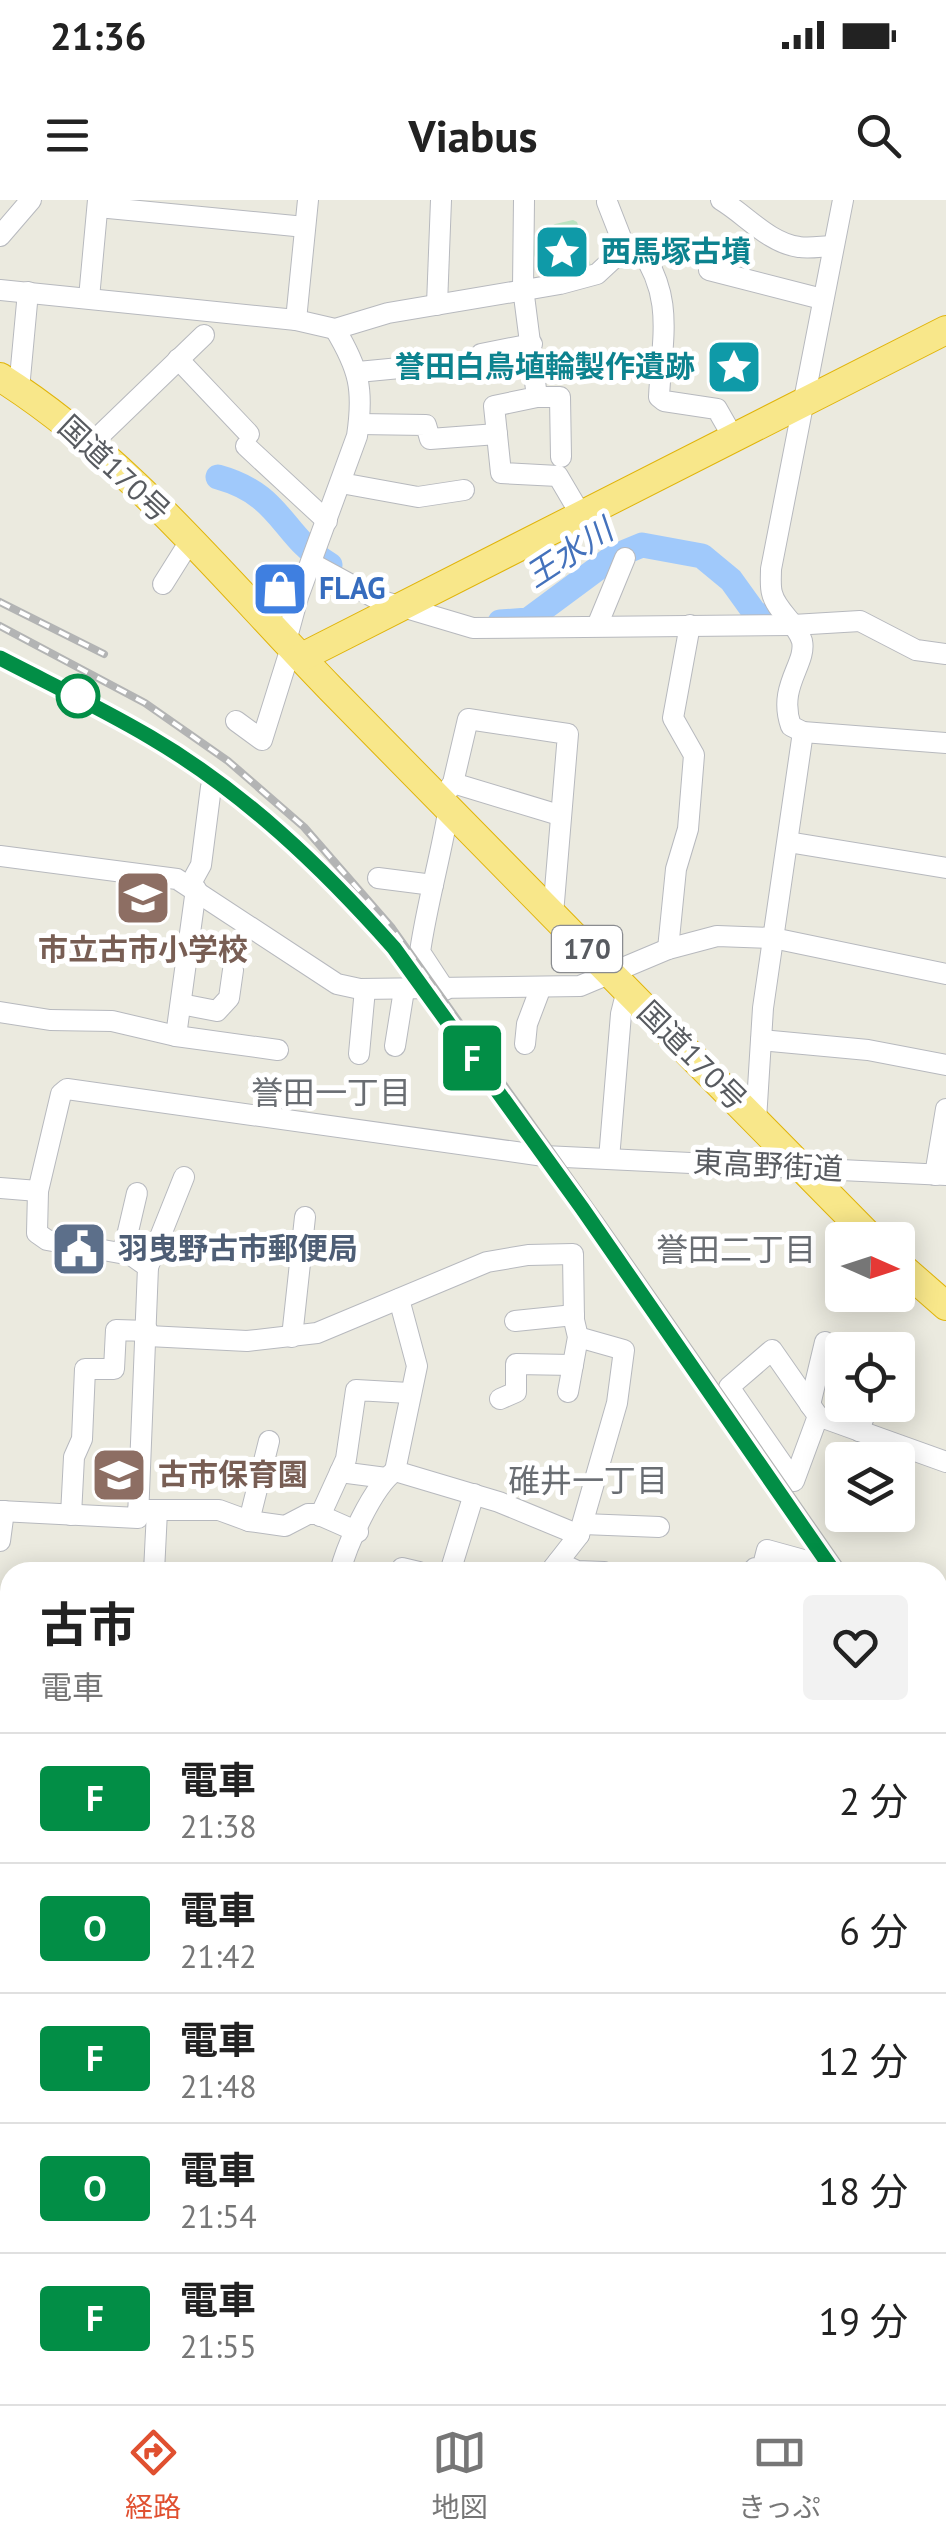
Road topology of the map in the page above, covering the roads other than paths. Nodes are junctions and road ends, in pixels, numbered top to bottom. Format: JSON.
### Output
{"nodes":[{"id":1,"x":31,"y":200,"type":"edge"},
{"id":2,"x":308,"y":200,"type":"edge"},
{"id":3,"x":441,"y":200,"type":"edge"},
{"id":4,"x":524,"y":200,"type":"edge"},
{"id":5,"x":721,"y":200,"type":"edge"},
{"id":6,"x":843,"y":200,"type":"edge"},
{"id":7,"x":607,"y":202,"type":"edge"},
{"id":8,"x":98,"y":204,"type":"edge"},
{"id":9,"x":305,"y":227,"type":"junction"},
{"id":10,"x":0,"y":236,"type":"edge"},
{"id":11,"x":833,"y":246,"type":"junction"},
{"id":12,"x":625,"y":248,"type":"junction"},
{"id":13,"x":709,"y":270,"type":"dead end"},
{"id":14,"x":523,"y":288,"type":"junction"},
{"id":15,"x":0,"y":290,"type":"edge"},
{"id":16,"x":28,"y":292,"type":"junction"},
{"id":17,"x":90,"y":298,"type":"junction"},
{"id":18,"x":822,"y":299,"type":"junction"},
{"id":19,"x":437,"y":305,"type":"junction"},
{"id":20,"x":296,"y":320,"type":"junction"},
{"id":21,"x":334,"y":329,"type":"junction"},
{"id":22,"x":946,"y":330,"type":"edge"},
{"id":23,"x":204,"y":335,"type":"dead end"},
{"id":24,"x":532,"y":344,"type":"junction"},
{"id":25,"x":481,"y":354,"type":"dead end"},
{"id":26,"x":178,"y":360,"type":"junction"},
{"id":27,"x":452,"y":364,"type":"dead end"},
{"id":28,"x":358,"y":372,"type":"junction"},
{"id":29,"x":10,"y":383,"type":"edge"},
{"id":30,"x":537,"y":397,"type":"junction"},
{"id":31,"x":806,"y":400,"type":"junction"},
{"id":32,"x":359,"y":424,"type":"junction"},
{"id":33,"x":497,"y":434,"type":"junction"},
{"id":34,"x":733,"y":437,"type":"junction"},
{"id":35,"x":92,"y":443,"type":"junction"},
{"id":36,"x":561,"y":458,"type":"dead end"},
{"id":37,"x":342,"y":483,"type":"junction"},
{"id":38,"x":464,"y":490,"type":"dead end"},
{"id":39,"x":580,"y":515,"type":"junction"},
{"id":40,"x":327,"y":520,"type":"junction"},
{"id":41,"x":190,"y":541,"type":"junction"},
{"id":42,"x":313,"y":557,"type":"junction"},
{"id":43,"x":624,"y":558,"type":"dead end"},
{"id":44,"x":164,"y":584,"type":"dead end"},
{"id":45,"x":399,"y":606,"type":"junction"},
{"id":46,"x":690,"y":625,"type":"junction"},
{"id":47,"x":793,"y":625,"type":"junction"},
{"id":48,"x":597,"y":626,"type":"junction"},
{"id":49,"x":295,"y":650,"type":"junction"},
{"id":50,"x":946,"y":654,"type":"edge"},
{"id":51,"x":236,"y":721,"type":"dead end"},
{"id":52,"x":802,"y":732,"type":"junction"},
{"id":53,"x":946,"y":743,"type":"edge"},
{"id":54,"x":211,"y":787,"type":"dead end"},
{"id":55,"x":448,"y":796,"type":"junction"},
{"id":56,"x":559,"y":815,"type":"junction"},
{"id":57,"x":788,"y":842,"type":"junction"},
{"id":58,"x":0,"y":856,"type":"edge"},
{"id":59,"x":946,"y":868,"type":"edge"},
{"id":60,"x":378,"y":878,"type":"dead end"},
{"id":61,"x":433,"y":885,"type":"junction"},
{"id":62,"x":193,"y":887,"type":"junction"},
{"id":63,"x":553,"y":914,"type":"junction"},
{"id":64,"x":773,"y":938,"type":"junction"},
{"id":65,"x":668,"y":949,"type":"junction"},
{"id":66,"x":234,"y":970,"type":"dead end"},
{"id":67,"x":946,"y":974,"type":"edge"},
{"id":68,"x":619,"y":982,"type":"junction"},
{"id":69,"x":541,"y":987,"type":"junction"},
{"id":70,"x":366,"y":990,"type":"junction"},
{"id":71,"x":404,"y":990,"type":"junction"},
{"id":72,"x":445,"y":990,"type":"junction"},
{"id":73,"x":181,"y":1004,"type":"junction"},
{"id":74,"x":0,"y":1012,"type":"edge"},
{"id":75,"x":176,"y":1036,"type":"junction"},
{"id":76,"x":760,"y":1040,"type":"junction"},
{"id":77,"x":525,"y":1044,"type":"dead end"},
{"id":78,"x":395,"y":1046,"type":"dead end"},
{"id":79,"x":278,"y":1050,"type":"dead end"},
{"id":80,"x":359,"y":1054,"type":"dead end"},
{"id":81,"x":946,"y":1065,"type":"edge"},
{"id":82,"x":946,"y":1109,"type":"edge"},
{"id":83,"x":756,"y":1120,"type":"junction"},
{"id":84,"x":599,"y":1158,"type":"junction"},
{"id":85,"x":802,"y":1168,"type":"junction"},
{"id":86,"x":940,"y":1175,"type":"edge"},
{"id":87,"x":184,"y":1177,"type":"dead end"},
{"id":88,"x":0,"y":1188,"type":"edge"},
{"id":89,"x":38,"y":1192,"type":"junction"},
{"id":90,"x":136,"y":1193,"type":"dead end"},
{"id":91,"x":305,"y":1217,"type":"dead end"},
{"id":92,"x":855,"y":1222,"type":"edge"},
{"id":93,"x":234,"y":1246,"type":"dead end"},
{"id":94,"x":301,"y":1252,"type":"junction"},
{"id":95,"x":122,"y":1253,"type":"junction"},
{"id":96,"x":148,"y":1267,"type":"junction"},
{"id":97,"x":915,"y":1279,"type":"edge"},
{"id":98,"x":400,"y":1299,"type":"junction"},
{"id":99,"x":946,"y":1306,"type":"edge"},
{"id":100,"x":574,"y":1315,"type":"junction"},
{"id":101,"x":515,"y":1321,"type":"dead end"},
{"id":102,"x":148,"y":1334,"type":"junction"},
{"id":103,"x":292,"y":1337,"type":"junction"},
{"id":104,"x":578,"y":1337,"type":"junction"},
{"id":105,"x":825,"y":1342,"type":"dead end"},
{"id":106,"x":573,"y":1365,"type":"junction"},
{"id":107,"x":568,"y":1392,"type":"dead end"},
{"id":108,"x":409,"y":1393,"type":"junction"},
{"id":109,"x":500,"y":1399,"type":"dead end"},
{"id":110,"x":814,"y":1410,"type":"junction"},
{"id":111,"x":862,"y":1422,"type":"edge"},
{"id":112,"x":859,"y":1431,"type":"junction"},
{"id":113,"x":270,"y":1441,"type":"dead end"},
{"id":114,"x":946,"y":1462,"type":"edge"},
{"id":115,"x":340,"y":1472,"type":"junction"},
{"id":116,"x":390,"y":1474,"type":"junction"},
{"id":117,"x":474,"y":1494,"type":"junction"},
{"id":118,"x":148,"y":1510,"type":"junction"},
{"id":119,"x":2,"y":1511,"type":"edge"},
{"id":120,"x":71,"y":1515,"type":"junction"},
{"id":121,"x":320,"y":1516,"type":"junction"},
{"id":122,"x":250,"y":1521,"type":"junction"},
{"id":123,"x":659,"y":1527,"type":"dead end"},
{"id":124,"x":581,"y":1530,"type":"junction"},
{"id":125,"x":358,"y":1532,"type":"junction"},
{"id":126,"x":0,"y":1541,"type":"edge"},
{"id":127,"x":807,"y":1561,"type":"dead end"},
{"id":128,"x":153,"y":1562,"type":"edge"},
{"id":129,"x":344,"y":1562,"type":"edge"},
{"id":130,"x":453,"y":1562,"type":"edge"},
{"id":131,"x":558,"y":1562,"type":"edge"},
{"id":132,"x":764,"y":1562,"type":"edge"}],
"edges":[{"from":1,"to":10,"type":"street"},
{"from":2,"to":9,"type":"street"},
{"from":3,"to":19,"type":"street"},
{"from":4,"to":14,"type":"street"},
{"from":5,"to":11,"type":"street"},
{"from":6,"to":11,"type":"street"},
{"from":7,"to":12,"type":"street"},
{"from":8,"to":9,"type":"street"},
{"from":8,"to":17,"type":"street"},
{"from":9,"to":20,"type":"street"},
{"from":11,"to":18,"type":"street"},
{"from":12,"to":14,"type":"street"},
{"from":12,"to":34,"type":"street"},
{"from":13,"to":18,"type":"street"},
{"from":14,"to":19,"type":"street"},
{"from":14,"to":24,"type":"street"},
{"from":15,"to":16,"type":"street"},
{"from":16,"to":17,"type":"street"},
{"from":16,"to":29,"type":"street"},
{"from":17,"to":20,"type":"street"},
{"from":18,"to":31,"type":"street"},
{"from":19,"to":21,"type":"street"},
{"from":20,"to":21,"type":"street"},
{"from":21,"to":28,"type":"street"},
{"from":22,"to":31,"type":"highway"},
{"from":23,"to":26,"type":"street"},
{"from":24,"to":25,"type":"street"},
{"from":24,"to":30,"type":"street"},
{"from":26,"to":35,"type":"street"},
{"from":26,"to":40,"type":"street"},
{"from":27,"to":28,"type":"street"},
{"from":28,"to":32,"type":"street"},
{"from":29,"to":35,"type":"highway","name":"国道170号","number":"170"},
{"from":30,"to":33,"type":"street"},
{"from":30,"to":36,"type":"street"},
{"from":31,"to":34,"type":"highway"},
{"from":31,"to":47,"type":"street"},
{"from":32,"to":33,"type":"street"},
{"from":32,"to":37,"type":"street"},
{"from":33,"to":39,"type":"street"},
{"from":34,"to":39,"type":"highway"},
{"from":35,"to":41,"type":"highway","name":"国道170号","number":"170"},
{"from":37,"to":38,"type":"street"},
{"from":37,"to":40,"type":"street"},
{"from":39,"to":45,"type":"highway"},
{"from":40,"to":42,"type":"street"},
{"from":41,"to":44,"type":"street"},
{"from":41,"to":49,"type":"highway","name":"国道170号","number":"170"},
{"from":42,"to":45,"type":"street"},
{"from":42,"to":49,"type":"street"},
{"from":43,"to":48,"type":"street"},
{"from":45,"to":48,"type":"street"},
{"from":45,"to":49,"type":"highway"},
{"from":46,"to":47,"type":"street"},
{"from":46,"to":48,"type":"street"},
{"from":46,"to":65,"type":"street"},
{"from":47,"to":50,"type":"street"},
{"from":47,"to":52,"type":"street"},
{"from":49,"to":51,"type":"street"},
{"from":49,"to":55,"type":"highway","name":"国道170号","number":"170"},
{"from":52,"to":53,"type":"street"},
{"from":52,"to":57,"type":"street"},
{"from":54,"to":62,"type":"street"},
{"from":55,"to":56,"type":"street"},
{"from":55,"to":56,"type":"street"},
{"from":55,"to":61,"type":"street"},
{"from":55,"to":63,"type":"highway","name":"国道170号","number":"170"},
{"from":56,"to":63,"type":"street"},
{"from":57,"to":59,"type":"street"},
{"from":57,"to":64,"type":"street"},
{"from":58,"to":62,"type":"street"},
{"from":60,"to":61,"type":"street"},
{"from":61,"to":72,"type":"street"},
{"from":62,"to":70,"type":"street"},
{"from":62,"to":73,"type":"street"},
{"from":63,"to":68,"type":"highway","name":"国道170号","number":"170"},
{"from":64,"to":65,"type":"street"},
{"from":64,"to":67,"type":"street"},
{"from":64,"to":76,"type":"street"},
{"from":65,"to":68,"type":"street"},
{"from":66,"to":73,"type":"street"},
{"from":68,"to":69,"type":"street"},
{"from":68,"to":83,"type":"highway","name":"国道170号","number":"170"},
{"from":68,"to":84,"type":"street"},
{"from":69,"to":72,"type":"street"},
{"from":69,"to":77,"type":"street"},
{"from":70,"to":71,"type":"street"},
{"from":70,"to":80,"type":"street"},
{"from":71,"to":72,"type":"street"},
{"from":71,"to":78,"type":"street"},
{"from":73,"to":75,"type":"street"},
{"from":74,"to":75,"type":"street"},
{"from":75,"to":79,"type":"street"},
{"from":76,"to":81,"type":"street"},
{"from":76,"to":83,"type":"street"},
{"from":82,"to":86,"type":"street"},
{"from":83,"to":85,"type":"highway","name":"国道170号","number":"170"},
{"from":84,"to":85,"type":"street","name":"東高野街道"},
{"from":84,"to":89,"type":"street","name":"東高野街道"},
{"from":85,"to":86,"type":"street","name":"東高野街道"},
{"from":85,"to":92,"type":"highway","name":"国道170号","number":"170"},
{"from":87,"to":96,"type":"street"},
{"from":88,"to":89,"type":"street"},
{"from":89,"to":95,"type":"street"},
{"from":90,"to":95,"type":"street"},
{"from":91,"to":94,"type":"street"},
{"from":93,"to":94,"type":"street"},
{"from":94,"to":103,"type":"street"},
{"from":95,"to":96,"type":"street"},
{"from":96,"to":102,"type":"street"},
{"from":97,"to":99,"type":"highway"},
{"from":98,"to":100,"type":"street"},
{"from":98,"to":103,"type":"street"},
{"from":98,"to":108,"type":"street"},
{"from":100,"to":101,"type":"street"},
{"from":100,"to":104,"type":"street"},
{"from":102,"to":103,"type":"street"},
{"from":102,"to":118,"type":"street"},
{"from":102,"to":120,"type":"street"},
{"from":104,"to":106,"type":"street"},
{"from":104,"to":124,"type":"street"},
{"from":105,"to":110,"type":"street"},
{"from":106,"to":107,"type":"street"},
{"from":106,"to":109,"type":"street"},
{"from":108,"to":115,"type":"street"},
{"from":108,"to":116,"type":"street"},
{"from":110,"to":110,"type":"street"},
{"from":110,"to":112,"type":"street"},
{"from":111,"to":112,"type":"street"},
{"from":112,"to":114,"type":"street"},
{"from":113,"to":122,"type":"street"},
{"from":115,"to":116,"type":"street"},
{"from":115,"to":121,"type":"street"},
{"from":116,"to":117,"type":"street"},
{"from":116,"to":125,"type":"street"},
{"from":117,"to":124,"type":"street"},
{"from":117,"to":130,"type":"street"},
{"from":118,"to":120,"type":"street"},
{"from":118,"to":122,"type":"street"},
{"from":118,"to":128,"type":"street"},
{"from":119,"to":120,"type":"street"},
{"from":119,"to":126,"type":"street"},
{"from":121,"to":122,"type":"street"},
{"from":121,"to":125,"type":"street"},
{"from":123,"to":124,"type":"street"},
{"from":124,"to":131,"type":"street"},
{"from":125,"to":129,"type":"street"},
{"from":127,"to":132,"type":"street"}]}
